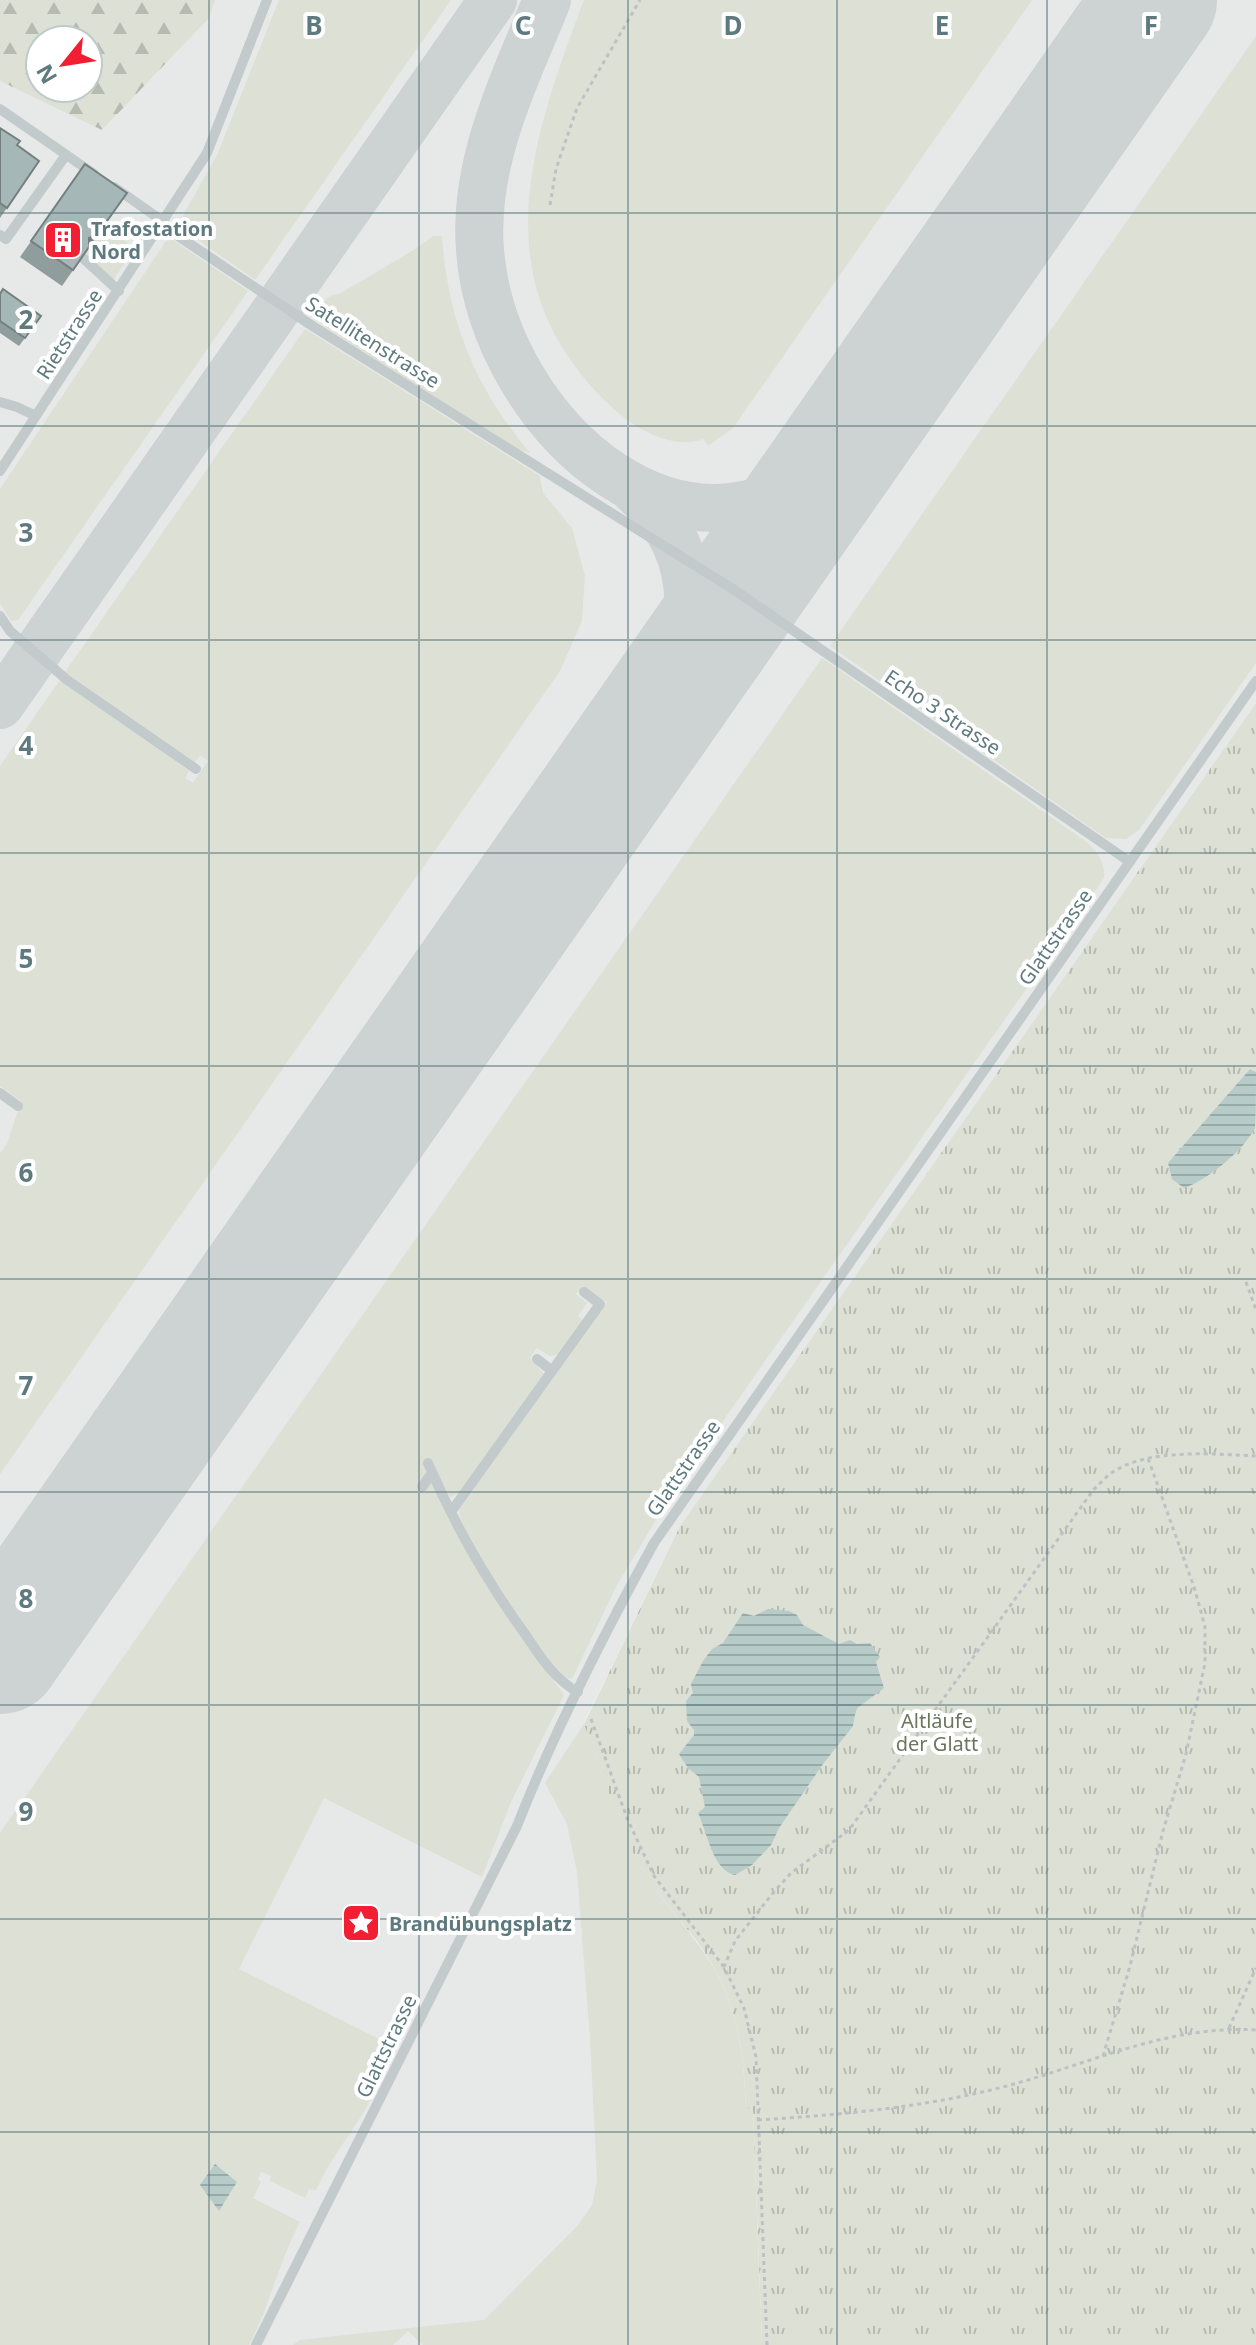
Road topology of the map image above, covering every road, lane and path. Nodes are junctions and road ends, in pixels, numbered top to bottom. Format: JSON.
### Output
{"nodes":[{"id":1,"x":267,"y":0,"type":"edge"},
{"id":2,"x":640,"y":0,"type":"edge"},
{"id":3,"x":0,"y":109,"type":"edge"},
{"id":4,"x":66,"y":155,"type":"junction"},
{"id":5,"x":550,"y":205,"type":"dead end"},
{"id":6,"x":164,"y":222,"type":"junction"},
{"id":7,"x":0,"y":235,"type":"edge"},
{"id":8,"x":84,"y":259,"type":"edge"},
{"id":9,"x":119,"y":291,"type":"junction"},
{"id":10,"x":0,"y":402,"type":"edge"},
{"id":11,"x":36,"y":416,"type":"junction"},
{"id":12,"x":0,"y":471,"type":"edge"},
{"id":13,"x":736,"y":591,"type":"joint"},
{"id":14,"x":0,"y":616,"type":"edge"},
{"id":15,"x":1256,"y":681,"type":"edge"},
{"id":16,"x":196,"y":769,"type":"dead end"},
{"id":17,"x":1130,"y":862,"type":"junction"},
{"id":18,"x":0,"y":1093,"type":"edge"},
{"id":19,"x":18,"y":1106,"type":"dead end"},
{"id":20,"x":1246,"y":1282,"type":"dead end"},
{"id":21,"x":584,"y":1292,"type":"dead end"},
{"id":22,"x":1256,"y":1310,"type":"edge"},
{"id":23,"x":537,"y":1359,"type":"dead end"},
{"id":24,"x":552,"y":1371,"type":"junction"},
{"id":25,"x":1256,"y":1456,"type":"edge"},
{"id":26,"x":1148,"y":1458,"type":"junction"},
{"id":27,"x":422,"y":1487,"type":"dead end"},
{"id":28,"x":451,"y":1512,"type":"junction"},
{"id":29,"x":578,"y":1692,"type":"junction"},
{"id":30,"x":591,"y":1719,"type":"dead end"},
{"id":31,"x":724,"y":1967,"type":"junction"},
{"id":32,"x":1256,"y":1968,"type":"edge"},
{"id":33,"x":1229,"y":2028,"type":"junction"},
{"id":34,"x":1256,"y":2030,"type":"edge"},
{"id":35,"x":1103,"y":2056,"type":"junction"},
{"id":36,"x":758,"y":2120,"type":"junction"},
{"id":37,"x":256,"y":2345,"type":"edge"},
{"id":38,"x":767,"y":2345,"type":"edge"}],
"edges":[{"from":1,"to":6,"type":"lane","name":"Rietstrasse"},
{"from":2,"to":5,"type":"path"},
{"from":3,"to":4,"type":"lane","name":"Satellitenstrasse"},
{"from":4,"to":6,"type":"lane","name":"Satellitenstrasse"},
{"from":4,"to":7,"type":"lane"},
{"from":6,"to":9,"type":"lane","name":"Rietstrasse"},
{"from":6,"to":13,"type":"lane","name":"Satellitenstrasse"},
{"from":8,"to":9,"type":"lane"},
{"from":9,"to":11,"type":"lane","name":"Rietstrasse"},
{"from":10,"to":11,"type":"lane"},
{"from":11,"to":12,"type":"lane","name":"Rietstrasse"},
{"from":13,"to":17,"type":"lane","name":"Echo 3 Strasse"},
{"from":14,"to":16,"type":"lane"},
{"from":15,"to":17,"type":"lane","name":"Glattstrasse"},
{"from":17,"to":29,"type":"lane","name":"Glattstrasse"},
{"from":18,"to":19,"type":"lane"},
{"from":20,"to":22,"type":"path"},
{"from":21,"to":24,"type":"lane"},
{"from":23,"to":24,"type":"lane"},
{"from":24,"to":28,"type":"lane"},
{"from":25,"to":26,"type":"path"},
{"from":26,"to":31,"type":"path"},
{"from":26,"to":35,"type":"path"},
{"from":27,"to":28,"type":"lane"},
{"from":28,"to":29,"type":"lane"},
{"from":29,"to":37,"type":"lane","name":"Glattstrasse"},
{"from":30,"to":31,"type":"path"},
{"from":31,"to":36,"type":"path"},
{"from":32,"to":33,"type":"path"},
{"from":33,"to":34,"type":"path"},
{"from":33,"to":35,"type":"path"},
{"from":35,"to":36,"type":"path"},
{"from":36,"to":38,"type":"path"}]}
